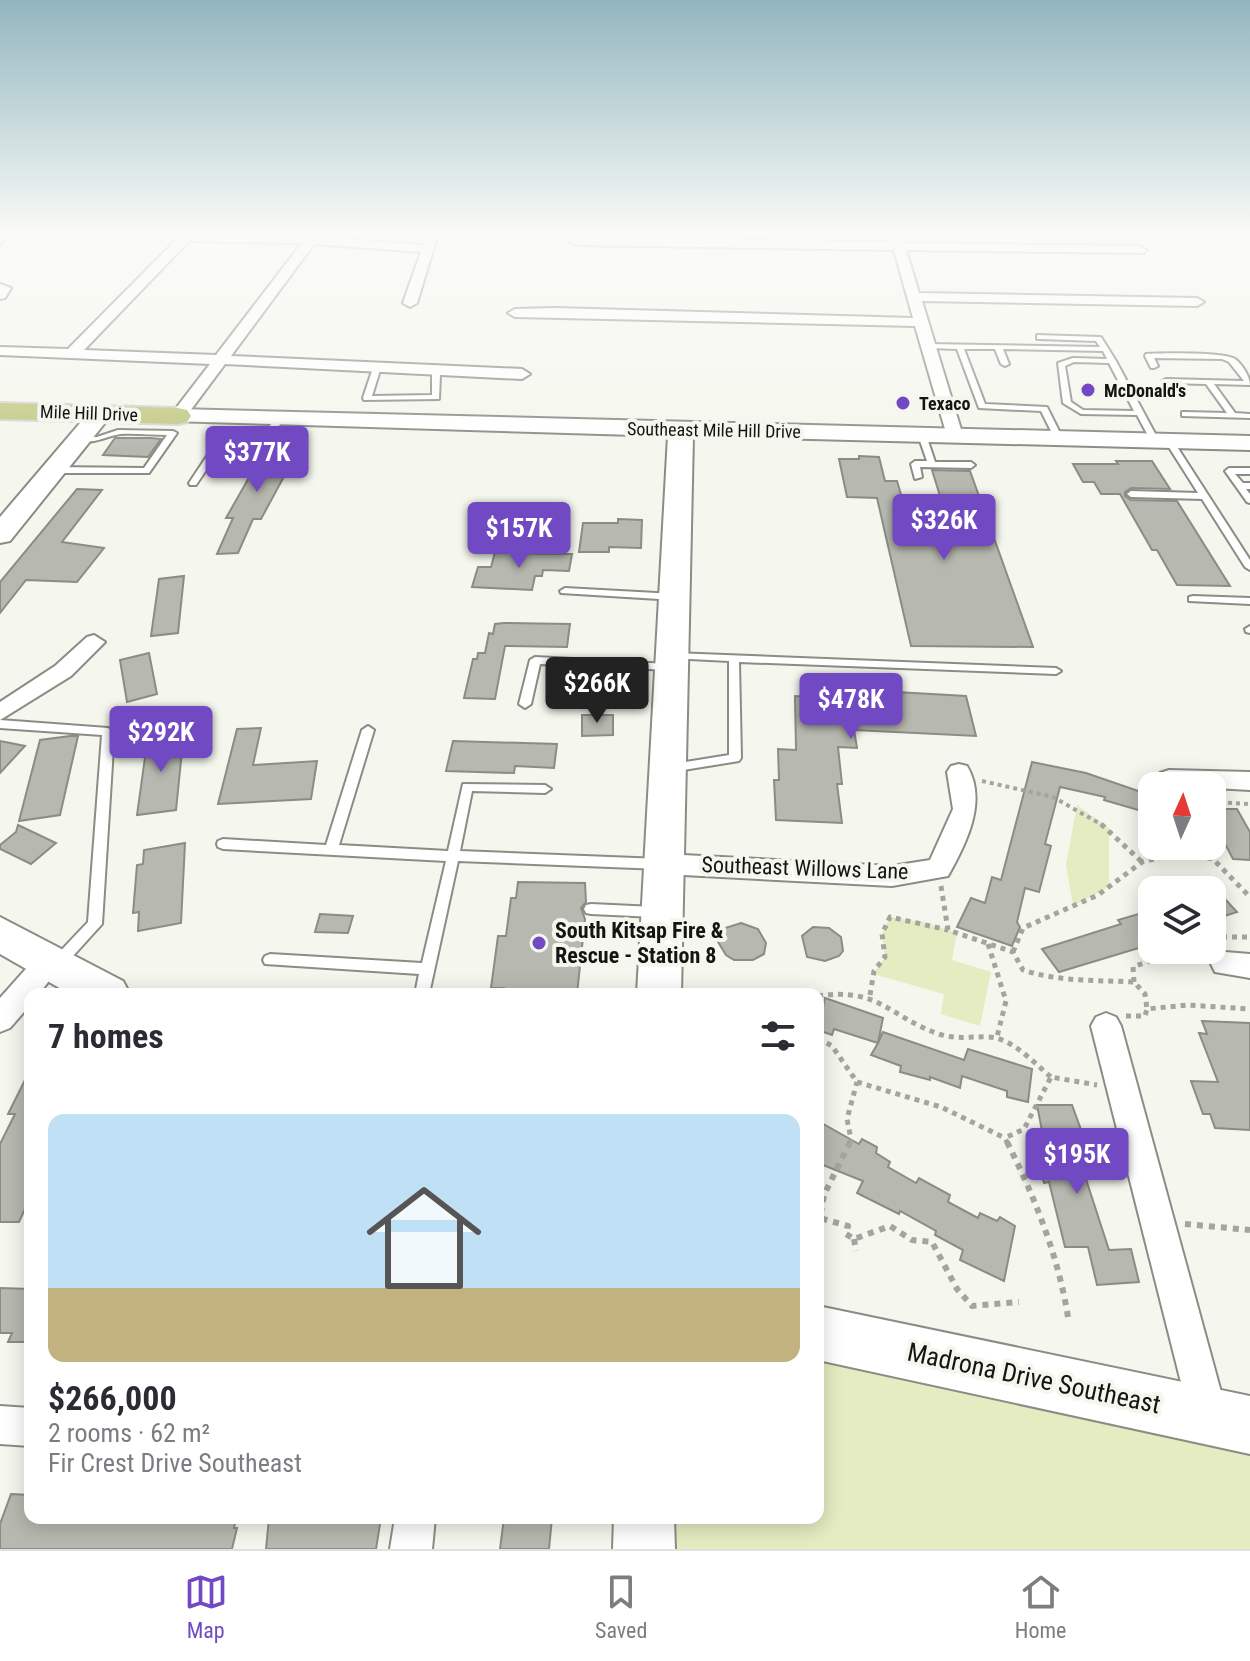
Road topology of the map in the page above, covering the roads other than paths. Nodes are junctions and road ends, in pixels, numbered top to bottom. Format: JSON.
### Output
{"nodes":[{"id":1,"x":119,"y":306,"type":"edge"},
{"id":2,"x":259,"y":306,"type":"edge"},
{"id":3,"x":917,"y":306,"type":"edge"},
{"id":4,"x":515,"y":313,"type":"dead end"},
{"id":5,"x":922,"y":322,"type":"junction"},
{"id":6,"x":1040,"y":337,"type":"dead end"},
{"id":7,"x":929,"y":346,"type":"junction"},
{"id":8,"x":960,"y":347,"type":"junction"},
{"id":9,"x":998,"y":347,"type":"junction"},
{"id":10,"x":1105,"y":349,"type":"junction"},
{"id":11,"x":0,"y":351,"type":"edge"},
{"id":12,"x":73,"y":353,"type":"junction"},
{"id":13,"x":219,"y":358,"type":"junction"},
{"id":14,"x":1112,"y":361,"type":"junction"},
{"id":15,"x":1005,"y":364,"type":"dead end"},
{"id":16,"x":1154,"y":366,"type":"dead end"},
{"id":17,"x":377,"y":367,"type":"junction"},
{"id":18,"x":445,"y":369,"type":"junction"},
{"id":19,"x":522,"y":374,"type":"dead end"},
{"id":20,"x":1166,"y":381,"type":"dead end"},
{"id":21,"x":1208,"y":382,"type":"junction"},
{"id":22,"x":1250,"y":383,"type":"edge"},
{"id":23,"x":0,"y":411,"type":"edge"},
{"id":24,"x":1140,"y":413,"type":"junction"},
{"id":25,"x":100,"y":414,"type":"junction"},
{"id":26,"x":1185,"y":414,"type":"dead end"},
{"id":27,"x":178,"y":416,"type":"junction"},
{"id":28,"x":1233,"y":416,"type":"junction"},
{"id":29,"x":1250,"y":416,"type":"edge"},
{"id":30,"x":282,"y":419,"type":"junction"},
{"id":31,"x":681,"y":429,"type":"junction"},
{"id":32,"x":922,"y":435,"type":"junction"},
{"id":33,"x":955,"y":436,"type":"junction"},
{"id":34,"x":79,"y":439,"type":"junction"},
{"id":35,"x":1059,"y":439,"type":"junction"},
{"id":36,"x":1162,"y":441,"type":"junction"},
{"id":37,"x":1250,"y":443,"type":"edge"},
{"id":38,"x":932,"y":464,"type":"junction"},
{"id":39,"x":971,"y":465,"type":"dead end"},
{"id":40,"x":53,"y":470,"type":"junction"},
{"id":41,"x":1250,"y":471,"type":"edge"},
{"id":42,"x":918,"y":477,"type":"dead end"},
{"id":43,"x":193,"y":483,"type":"dead end"},
{"id":44,"x":1245,"y":486,"type":"edge"},
{"id":45,"x":1131,"y":494,"type":"dead end"},
{"id":46,"x":1204,"y":496,"type":"junction"},
{"id":47,"x":1250,"y":500,"type":"edge"},
{"id":48,"x":2,"y":530,"type":"edge"},
{"id":49,"x":1250,"y":567,"type":"edge"},
{"id":50,"x":565,"y":591,"type":"dead end"},
{"id":51,"x":675,"y":597,"type":"junction"},
{"id":52,"x":1193,"y":599,"type":"dead end"},
{"id":53,"x":1250,"y":601,"type":"edge"},
{"id":54,"x":94,"y":642,"type":"dead end"},
{"id":55,"x":734,"y":658,"type":"junction"},
{"id":56,"x":672,"y":661,"type":"junction"},
{"id":57,"x":1056,"y":671,"type":"dead end"},
{"id":58,"x":525,"y":704,"type":"dead end"},
{"id":59,"x":0,"y":712,"type":"edge"},
{"id":60,"x":0,"y":724,"type":"edge"},
{"id":61,"x":368,"y":730,"type":"dead end"},
{"id":62,"x":668,"y":768,"type":"junction"},
{"id":63,"x":960,"y":775,"type":"road end"},
{"id":64,"x":1226,"y":780,"type":"edge"},
{"id":65,"x":1250,"y":781,"type":"edge"},
{"id":66,"x":545,"y":789,"type":"dead end"},
{"id":67,"x":223,"y":844,"type":"dead end"},
{"id":68,"x":331,"y":850,"type":"junction"},
{"id":69,"x":453,"y":856,"type":"junction"},
{"id":70,"x":664,"y":864,"type":"junction"},
{"id":71,"x":591,"y":909,"type":"dead end"},
{"id":72,"x":662,"y":912,"type":"junction"},
{"id":73,"x":0,"y":934,"type":"edge"},
{"id":74,"x":270,"y":960,"type":"dead end"},
{"id":75,"x":53,"y":963,"type":"junction"},
{"id":76,"x":427,"y":969,"type":"junction"},
{"id":77,"x":29,"y":988,"type":"edge"},
{"id":78,"x":97,"y":988,"type":"edge"},
{"id":79,"x":423,"y":988,"type":"edge"},
{"id":80,"x":659,"y":988,"type":"edge"},
{"id":81,"x":24,"y":994,"type":"edge"},
{"id":82,"x":0,"y":1019,"type":"edge"},
{"id":83,"x":1106,"y":1026,"type":"road end"},
{"id":84,"x":824,"y":1334,"type":"edge"},
{"id":85,"x":1229,"y":1420,"type":"edge"},
{"id":86,"x":0,"y":1425,"type":"edge"},
{"id":87,"x":24,"y":1427,"type":"edge"},
{"id":88,"x":414,"y":1524,"type":"edge"},
{"id":89,"x":644,"y":1524,"type":"edge"},
{"id":90,"x":411,"y":1549,"type":"edge"},
{"id":91,"x":644,"y":1549,"type":"edge"}],
"edges":[{"from":1,"to":12,"type":"street"},
{"from":2,"to":13,"type":"street"},
{"from":3,"to":5,"type":"street"},
{"from":4,"to":5,"type":"street"},
{"from":5,"to":7,"type":"street"},
{"from":6,"to":10,"type":"lane"},
{"from":7,"to":8,"type":"lane"},
{"from":7,"to":33,"type":"street"},
{"from":8,"to":9,"type":"lane"},
{"from":8,"to":35,"type":"lane"},
{"from":9,"to":10,"type":"lane"},
{"from":9,"to":15,"type":"lane"},
{"from":10,"to":14,"type":"lane"},
{"from":11,"to":12,"type":"street"},
{"from":12,"to":13,"type":"street"},
{"from":13,"to":17,"type":"street"},
{"from":13,"to":27,"type":"street"},
{"from":14,"to":24,"type":"lane"},
{"from":14,"to":24,"type":"lane"},
{"from":16,"to":22,"type":"lane"},
{"from":17,"to":18,"type":"street"},
{"from":17,"to":18,"type":"lane"},
{"from":18,"to":19,"type":"street"},
{"from":20,"to":21,"type":"lane"},
{"from":21,"to":22,"type":"lane"},
{"from":21,"to":28,"type":"lane"},
{"from":23,"to":25,"type":"main road","name":"Mile Hill Drive"},
{"from":24,"to":36,"type":"lane"},
{"from":25,"to":27,"type":"main road","name":"Mile Hill Drive"},
{"from":25,"to":34,"type":"street"},
{"from":26,"to":28,"type":"lane"},
{"from":27,"to":30,"type":"street","name":"Southeast Mile Hill Drive"},
{"from":28,"to":29,"type":"lane"},
{"from":30,"to":31,"type":"street","name":"Southeast Mile Hill Drive"},
{"from":30,"to":43,"type":"lane"},
{"from":31,"to":32,"type":"street","name":"Southeast Mile Hill Drive"},
{"from":31,"to":51,"type":"street"},
{"from":32,"to":33,"type":"street","name":"Southeast Mile Hill Drive"},
{"from":32,"to":38,"type":"lane"},
{"from":33,"to":35,"type":"street","name":"Southeast Mile Hill Drive"},
{"from":34,"to":40,"type":"street"},
{"from":34,"to":40,"type":"lane"},
{"from":35,"to":36,"type":"street","name":"Southeast Mile Hill Drive"},
{"from":36,"to":37,"type":"street","name":"Southeast Mile Hill Drive"},
{"from":36,"to":46,"type":"lane"},
{"from":38,"to":39,"type":"lane"},
{"from":38,"to":42,"type":"lane"},
{"from":40,"to":48,"type":"street"},
{"from":41,"to":44,"type":"lane"},
{"from":44,"to":47,"type":"lane"},
{"from":45,"to":46,"type":"lane"},
{"from":46,"to":49,"type":"lane"},
{"from":50,"to":51,"type":"lane"},
{"from":51,"to":56,"type":"street"},
{"from":52,"to":53,"type":"lane"},
{"from":54,"to":59,"type":"street"},
{"from":55,"to":56,"type":"lane"},
{"from":55,"to":57,"type":"lane"},
{"from":55,"to":62,"type":"lane"},
{"from":56,"to":58,"type":"lane"},
{"from":56,"to":62,"type":"street"},
{"from":60,"to":75,"type":"lane"},
{"from":61,"to":68,"type":"lane"},
{"from":62,"to":70,"type":"street"},
{"from":63,"to":70,"type":"street","name":"Southeast Willows Lane"},
{"from":64,"to":65,"type":"street"},
{"from":66,"to":69,"type":"lane"},
{"from":67,"to":68,"type":"lane"},
{"from":68,"to":69,"type":"lane"},
{"from":69,"to":70,"type":"lane"},
{"from":69,"to":76,"type":"lane"},
{"from":70,"to":72,"type":"street"},
{"from":71,"to":72,"type":"lane"},
{"from":72,"to":80,"type":"street"},
{"from":73,"to":75,"type":"street"},
{"from":74,"to":76,"type":"lane"},
{"from":75,"to":77,"type":"street"},
{"from":75,"to":78,"type":"street"},
{"from":76,"to":79,"type":"lane"},
{"from":81,"to":82,"type":"street"},
{"from":83,"to":85,"type":"street"},
{"from":84,"to":85,"type":"street","name":"Madrona Drive Southeast"},
{"from":86,"to":87,"type":"street"},
{"from":88,"to":90,"type":"street"},
{"from":89,"to":91,"type":"street"}]}
